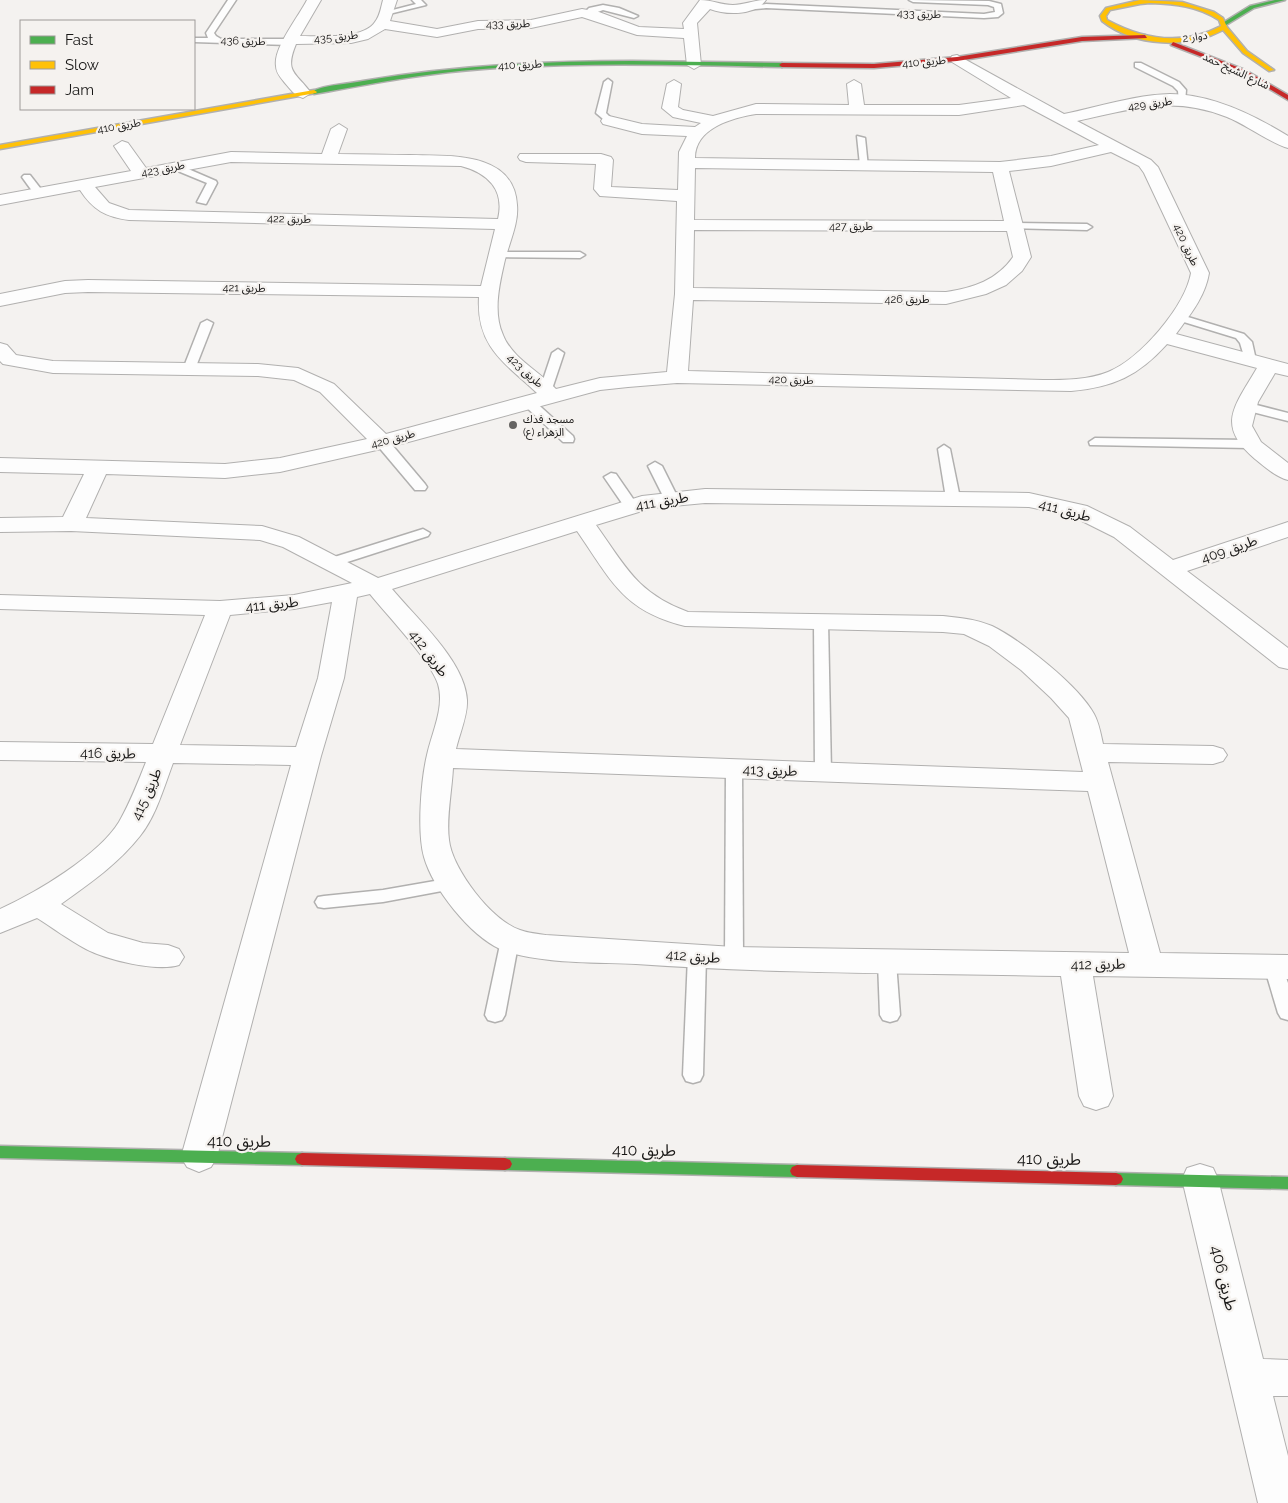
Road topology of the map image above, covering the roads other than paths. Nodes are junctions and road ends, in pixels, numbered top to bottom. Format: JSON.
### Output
{"nodes":[{"id":1,"x":232,"y":0,"type":"edge"},
{"id":2,"x":314,"y":0,"type":"edge"},
{"id":3,"x":416,"y":0,"type":"edge"},
{"id":4,"x":759,"y":0,"type":"edge"},
{"id":5,"x":913,"y":0,"type":"edge"},
{"id":6,"x":1100,"y":0,"type":"edge"},
{"id":7,"x":1282,"y":0,"type":"edge"},
{"id":8,"x":1166,"y":1,"type":"edge"},
{"id":9,"x":1220,"y":3,"type":"dead end"},
{"id":10,"x":1182,"y":4,"type":"junction"},
{"id":11,"x":705,"y":5,"type":"edge"},
{"id":12,"x":745,"y":8,"type":"junction"},
{"id":13,"x":386,"y":12,"type":"edge"},
{"id":14,"x":586,"y":14,"type":"junction"},
{"id":15,"x":634,"y":16,"type":"dead end"},
{"id":16,"x":1102,"y":16,"type":"junction"},
{"id":17,"x":1224,"y":26,"type":"junction"},
{"id":18,"x":1082,"y":28,"type":"dead end"},
{"id":19,"x":691,"y":34,"type":"junction"},
{"id":20,"x":1150,"y":38,"type":"junction"},
{"id":21,"x":195,"y":40,"type":"edge"},
{"id":22,"x":216,"y":40,"type":"junction"},
{"id":23,"x":290,"y":41,"type":"junction"},
{"id":24,"x":1044,"y":44,"type":"junction"},
{"id":25,"x":957,"y":59,"type":"junction"},
{"id":26,"x":694,"y":65,"type":"junction"},
{"id":27,"x":1138,"y":66,"type":"dead end"},
{"id":28,"x":1280,"y":74,"type":"dead end"},
{"id":29,"x":608,"y":82,"type":"dead end"},
{"id":30,"x":674,"y":84,"type":"dead end"},
{"id":31,"x":854,"y":84,"type":"dead end"},
{"id":32,"x":303,"y":93,"type":"junction"},
{"id":33,"x":1288,"y":98,"type":"edge"},
{"id":34,"x":1026,"y":100,"type":"junction"},
{"id":35,"x":1182,"y":100,"type":"junction"},
{"id":36,"x":857,"y":111,"type":"junction"},
{"id":37,"x":1063,"y":119,"type":"junction"},
{"id":38,"x":608,"y":121,"type":"joint"},
{"id":39,"x":715,"y":121,"type":"junction"},
{"id":40,"x":339,"y":129,"type":"dead end"},
{"id":41,"x":698,"y":132,"type":"junction"},
{"id":42,"x":860,"y":138,"type":"dead end"},
{"id":43,"x":1288,"y":143,"type":"edge"},
{"id":44,"x":122,"y":146,"type":"dead end"},
{"id":45,"x":1114,"y":146,"type":"junction"},
{"id":46,"x":0,"y":147,"type":"edge"},
{"id":47,"x":328,"y":158,"type":"junction"},
{"id":48,"x":688,"y":163,"type":"junction"},
{"id":49,"x":516,"y":164,"type":"junction"},
{"id":50,"x":865,"y":165,"type":"junction"},
{"id":51,"x":176,"y":167,"type":"junction"},
{"id":52,"x":1000,"y":167,"type":"junction"},
{"id":53,"x":142,"y":174,"type":"junction"},
{"id":54,"x":27,"y":177,"type":"dead end"},
{"id":55,"x":85,"y":185,"type":"junction"},
{"id":56,"x":39,"y":193,"type":"junction"},
{"id":57,"x":687,"y":196,"type":"junction"},
{"id":58,"x":0,"y":200,"type":"edge"},
{"id":59,"x":202,"y":202,"type":"dead end"},
{"id":60,"x":506,"y":224,"type":"junction"},
{"id":61,"x":686,"y":225,"type":"junction"},
{"id":62,"x":1015,"y":226,"type":"junction"},
{"id":63,"x":1087,"y":227,"type":"dead end"},
{"id":64,"x":498,"y":254,"type":"junction"},
{"id":65,"x":580,"y":255,"type":"dead end"},
{"id":66,"x":490,"y":292,"type":"junction"},
{"id":67,"x":684,"y":294,"type":"junction"},
{"id":68,"x":0,"y":300,"type":"edge"},
{"id":69,"x":1178,"y":317,"type":"junction"},
{"id":70,"x":208,"y":323,"type":"dead end"},
{"id":71,"x":1164,"y":337,"type":"junction"},
{"id":72,"x":0,"y":349,"type":"edge"},
{"id":73,"x":558,"y":353,"type":"dead end"},
{"id":74,"x":1269,"y":365,"type":"edge"},
{"id":75,"x":189,"y":369,"type":"junction"},
{"id":76,"x":677,"y":377,"type":"junction"},
{"id":77,"x":548,"y":392,"type":"junction"},
{"id":78,"x":528,"y":402,"type":"junction"},
{"id":79,"x":1248,"y":402,"type":"junction"},
{"id":80,"x":1288,"y":408,"type":"edge"},
{"id":81,"x":1288,"y":417,"type":"edge"},
{"id":82,"x":568,"y":439,"type":"dead end"},
{"id":83,"x":382,"y":442,"type":"junction"},
{"id":84,"x":1096,"y":442,"type":"dead end"},
{"id":85,"x":1249,"y":444,"type":"junction"},
{"id":86,"x":944,"y":449,"type":"dead end"},
{"id":87,"x":0,"y":465,"type":"edge"},
{"id":88,"x":655,"y":466,"type":"dead end"},
{"id":89,"x":98,"y":467,"type":"junction"},
{"id":90,"x":1288,"y":474,"type":"edge"},
{"id":91,"x":611,"y":478,"type":"dead end"},
{"id":92,"x":420,"y":487,"type":"dead end"},
{"id":93,"x":671,"y":498,"type":"junction"},
{"id":94,"x":953,"y":498,"type":"junction"},
{"id":95,"x":632,"y":506,"type":"junction"},
{"id":96,"x":582,"y":521,"type":"junction"},
{"id":97,"x":71,"y":524,"type":"junction"},
{"id":98,"x":0,"y":525,"type":"edge"},
{"id":99,"x":1288,"y":529,"type":"edge"},
{"id":100,"x":423,"y":533,"type":"dead end"},
{"id":101,"x":333,"y":562,"type":"junction"},
{"id":102,"x":1170,"y":569,"type":"junction"},
{"id":103,"x":376,"y":586,"type":"junction"},
{"id":104,"x":346,"y":592,"type":"junction"},
{"id":105,"x":0,"y":602,"type":"edge"},
{"id":106,"x":220,"y":608,"type":"junction"},
{"id":107,"x":821,"y":622,"type":"junction"},
{"id":108,"x":1288,"y":661,"type":"edge"},
{"id":109,"x":0,"y":752,"type":"edge"},
{"id":110,"x":1092,"y":753,"type":"junction"},
{"id":111,"x":163,"y":754,"type":"junction"},
{"id":112,"x":1213,"y":755,"type":"dead end"},
{"id":113,"x":307,"y":756,"type":"junction"},
{"id":114,"x":440,"y":758,"type":"junction"},
{"id":115,"x":734,"y":769,"type":"junction"},
{"id":116,"x":824,"y":772,"type":"junction"},
{"id":117,"x":1100,"y":782,"type":"junction"},
{"id":118,"x":452,"y":884,"type":"junction"},
{"id":119,"x":324,"y":902,"type":"dead end"},
{"id":120,"x":39,"y":904,"type":"junction"},
{"id":121,"x":0,"y":922,"type":"edge"},
{"id":122,"x":510,"y":940,"type":"junction"},
{"id":123,"x":697,"y":956,"type":"junction"},
{"id":124,"x":168,"y":957,"type":"dead end"},
{"id":125,"x":734,"y":959,"type":"junction"},
{"id":126,"x":887,"y":962,"type":"junction"},
{"id":127,"x":1147,"y":963,"type":"junction"},
{"id":128,"x":1075,"y":965,"type":"junction"},
{"id":129,"x":1281,"y":967,"type":"edge"},
{"id":130,"x":1288,"y":1013,"type":"edge"},
{"id":131,"x":495,"y":1015,"type":"dead end"},
{"id":132,"x":890,"y":1015,"type":"dead end"},
{"id":133,"x":693,"y":1075,"type":"dead end"},
{"id":134,"x":1096,"y":1096,"type":"dead end"},
{"id":135,"x":0,"y":1152,"type":"edge"},
{"id":136,"x":199,"y":1157,"type":"junction"},
{"id":137,"x":1200,"y":1179,"type":"junction"},
{"id":138,"x":1288,"y":1183,"type":"edge"},
{"id":139,"x":1248,"y":1377,"type":"junction"},
{"id":140,"x":1288,"y":1378,"type":"edge"},
{"id":141,"x":1279,"y":1503,"type":"edge"}],
"edges":[{"from":1,"to":22,"type":"lane","name":"طريق 436"},
{"from":2,"to":23,"type":"street","name":"طريق 435"},
{"from":3,"to":13,"type":"lane"},
{"from":4,"to":12,"type":"street"},
{"from":5,"to":12,"type":"lane","name":"طريق 433"},
{"from":6,"to":16,"type":"street"},
{"from":7,"to":17,"type":"street"},
{"from":8,"to":10,"type":"street","name":"دوار 2"},
{"from":8,"to":16,"type":"street","name":"دوار 2"},
{"from":9,"to":10,"type":"street"},
{"from":10,"to":17,"type":"street","name":"دوار 2"},
{"from":11,"to":12,"type":"street"},
{"from":11,"to":19,"type":"street"},
{"from":13,"to":14,"type":"street","name":"طريق 433"},
{"from":13,"to":23,"type":"street","name":"طريق 435"},
{"from":14,"to":15,"type":"lane"},
{"from":14,"to":19,"type":"street","name":"طريق 433"},
{"from":16,"to":20,"type":"street","name":"دوار 2"},
{"from":17,"to":20,"type":"street","name":"دوار 2"},
{"from":17,"to":28,"type":"street","name":"شارع الشيخ حمد"},
{"from":18,"to":24,"type":"street","name":"طريق 410"},
{"from":19,"to":26,"type":"street"},
{"from":20,"to":24,"type":"street","name":"طريق 410"},
{"from":20,"to":33,"type":"street","name":"شارع الشيخ حمد"},
{"from":21,"to":22,"type":"lane"},
{"from":22,"to":23,"type":"lane","name":"طريق 436"},
{"from":23,"to":32,"type":"street","name":"طريق 435"},
{"from":24,"to":25,"type":"street","name":"طريق 410"},
{"from":25,"to":26,"type":"street","name":"طريق 410"},
{"from":25,"to":34,"type":"street","name":"طريق 420"},
{"from":26,"to":32,"type":"street","name":"طريق 410"},
{"from":27,"to":35,"type":"lane"},
{"from":29,"to":38,"type":"lane"},
{"from":30,"to":39,"type":"street"},
{"from":31,"to":36,"type":"street"},
{"from":32,"to":46,"type":"street","name":"طريق 410"},
{"from":34,"to":36,"type":"street"},
{"from":34,"to":37,"type":"street","name":"طريق 420"},
{"from":35,"to":37,"type":"street","name":"طريق 429"},
{"from":35,"to":43,"type":"street","name":"طريق 429"},
{"from":36,"to":39,"type":"street"},
{"from":37,"to":45,"type":"street","name":"طريق 420"},
{"from":38,"to":41,"type":"street"},
{"from":39,"to":41,"type":"street"},
{"from":40,"to":47,"type":"street"},
{"from":41,"to":48,"type":"street"},
{"from":42,"to":50,"type":"lane"},
{"from":44,"to":53,"type":"street"},
{"from":45,"to":52,"type":"street"},
{"from":45,"to":69,"type":"street","name":"طريق 420"},
{"from":47,"to":49,"type":"street","name":"طريق 423"},
{"from":47,"to":51,"type":"street","name":"طريق 423"},
{"from":48,"to":50,"type":"street"},
{"from":48,"to":57,"type":"street"},
{"from":49,"to":57,"type":"street"},
{"from":49,"to":60,"type":"street","name":"طريق 423"},
{"from":50,"to":52,"type":"street"},
{"from":51,"to":53,"type":"street","name":"طريق 423"},
{"from":51,"to":59,"type":"lane"},
{"from":52,"to":62,"type":"street","name":"طريق 426"},
{"from":53,"to":55,"type":"street","name":"طريق 423"},
{"from":54,"to":56,"type":"lane"},
{"from":55,"to":56,"type":"street","name":"طريق 423"},
{"from":55,"to":60,"type":"street","name":"طريق 422"},
{"from":56,"to":58,"type":"street","name":"طريق 423"},
{"from":57,"to":61,"type":"street"},
{"from":60,"to":64,"type":"street","name":"طريق 423"},
{"from":61,"to":62,"type":"street","name":"طريق 427"},
{"from":61,"to":67,"type":"street"},
{"from":62,"to":63,"type":"lane"},
{"from":62,"to":67,"type":"street","name":"طريق 426"},
{"from":64,"to":65,"type":"lane"},
{"from":64,"to":66,"type":"street","name":"طريق 423"},
{"from":66,"to":68,"type":"street","name":"طريق 421"},
{"from":66,"to":77,"type":"street","name":"طريق 423"},
{"from":67,"to":76,"type":"street"},
{"from":69,"to":71,"type":"street","name":"طريق 420"},
{"from":69,"to":74,"type":"lane"},
{"from":70,"to":75,"type":"lane"},
{"from":71,"to":74,"type":"street"},
{"from":71,"to":76,"type":"street","name":"طريق 420"},
{"from":72,"to":75,"type":"street"},
{"from":73,"to":77,"type":"lane"},
{"from":74,"to":79,"type":"street"},
{"from":75,"to":83,"type":"street"},
{"from":76,"to":77,"type":"street","name":"طريق 420"},
{"from":77,"to":78,"type":"street","name":"طريق 420"},
{"from":78,"to":82,"type":"lane"},
{"from":78,"to":83,"type":"street","name":"طريق 420"},
{"from":79,"to":80,"type":"lane"},
{"from":79,"to":81,"type":"lane"},
{"from":79,"to":85,"type":"street"},
{"from":83,"to":89,"type":"street","name":"طريق 420"},
{"from":83,"to":92,"type":"lane"},
{"from":84,"to":85,"type":"lane"},
{"from":85,"to":90,"type":"street"},
{"from":86,"to":94,"type":"lane"},
{"from":87,"to":89,"type":"street","name":"طريق 420"},
{"from":88,"to":93,"type":"lane"},
{"from":89,"to":97,"type":"street"},
{"from":91,"to":95,"type":"lane"},
{"from":93,"to":94,"type":"street","name":"طريق 411"},
{"from":93,"to":95,"type":"street","name":"طريق 411"},
{"from":94,"to":102,"type":"street","name":"طريق 411"},
{"from":95,"to":96,"type":"street","name":"طريق 411"},
{"from":96,"to":103,"type":"street","name":"طريق 411"},
{"from":96,"to":107,"type":"street"},
{"from":97,"to":98,"type":"street"},
{"from":97,"to":101,"type":"street"},
{"from":99,"to":102,"type":"street","name":"طريق 409"},
{"from":100,"to":101,"type":"lane"},
{"from":101,"to":103,"type":"street"},
{"from":102,"to":108,"type":"street","name":"طريق 411"},
{"from":103,"to":104,"type":"street","name":"طريق 411"},
{"from":103,"to":114,"type":"street","name":"طريق 412"},
{"from":104,"to":106,"type":"street","name":"طريق 411"},
{"from":104,"to":113,"type":"street"},
{"from":105,"to":106,"type":"street","name":"طريق 411"},
{"from":106,"to":111,"type":"street","name":"طريق 415"},
{"from":107,"to":110,"type":"street"},
{"from":107,"to":116,"type":"lane"},
{"from":109,"to":111,"type":"street","name":"طريق 416"},
{"from":110,"to":112,"type":"street"},
{"from":110,"to":117,"type":"street"},
{"from":111,"to":113,"type":"street","name":"طريق 416"},
{"from":111,"to":120,"type":"street","name":"طريق 415"},
{"from":113,"to":136,"type":"street"},
{"from":114,"to":115,"type":"street","name":"طريق 413"},
{"from":114,"to":118,"type":"street","name":"طريق 412"},
{"from":115,"to":116,"type":"street","name":"طريق 413"},
{"from":115,"to":125,"type":"lane"},
{"from":116,"to":117,"type":"street","name":"طريق 413"},
{"from":117,"to":127,"type":"street"},
{"from":118,"to":119,"type":"lane"},
{"from":118,"to":122,"type":"street","name":"طريق 412"},
{"from":120,"to":121,"type":"street","name":"طريق 415"},
{"from":120,"to":124,"type":"street"},
{"from":122,"to":123,"type":"street","name":"طريق 412"},
{"from":122,"to":131,"type":"lane"},
{"from":123,"to":125,"type":"street","name":"طريق 412"},
{"from":123,"to":133,"type":"lane"},
{"from":125,"to":126,"type":"street","name":"طريق 412"},
{"from":126,"to":128,"type":"street","name":"طريق 412"},
{"from":126,"to":132,"type":"lane"},
{"from":127,"to":128,"type":"street","name":"طريق 412"},
{"from":127,"to":129,"type":"street","name":"طريق 412"},
{"from":128,"to":134,"type":"street"},
{"from":129,"to":130,"type":"lane"},
{"from":135,"to":136,"type":"street","name":"طريق 410"},
{"from":136,"to":137,"type":"street","name":"طريق 410"},
{"from":137,"to":138,"type":"street","name":"طريق 410"},
{"from":137,"to":139,"type":"street","name":"طريق 406"},
{"from":139,"to":140,"type":"street"},
{"from":139,"to":141,"type":"street","name":"طريق 406"}]}
